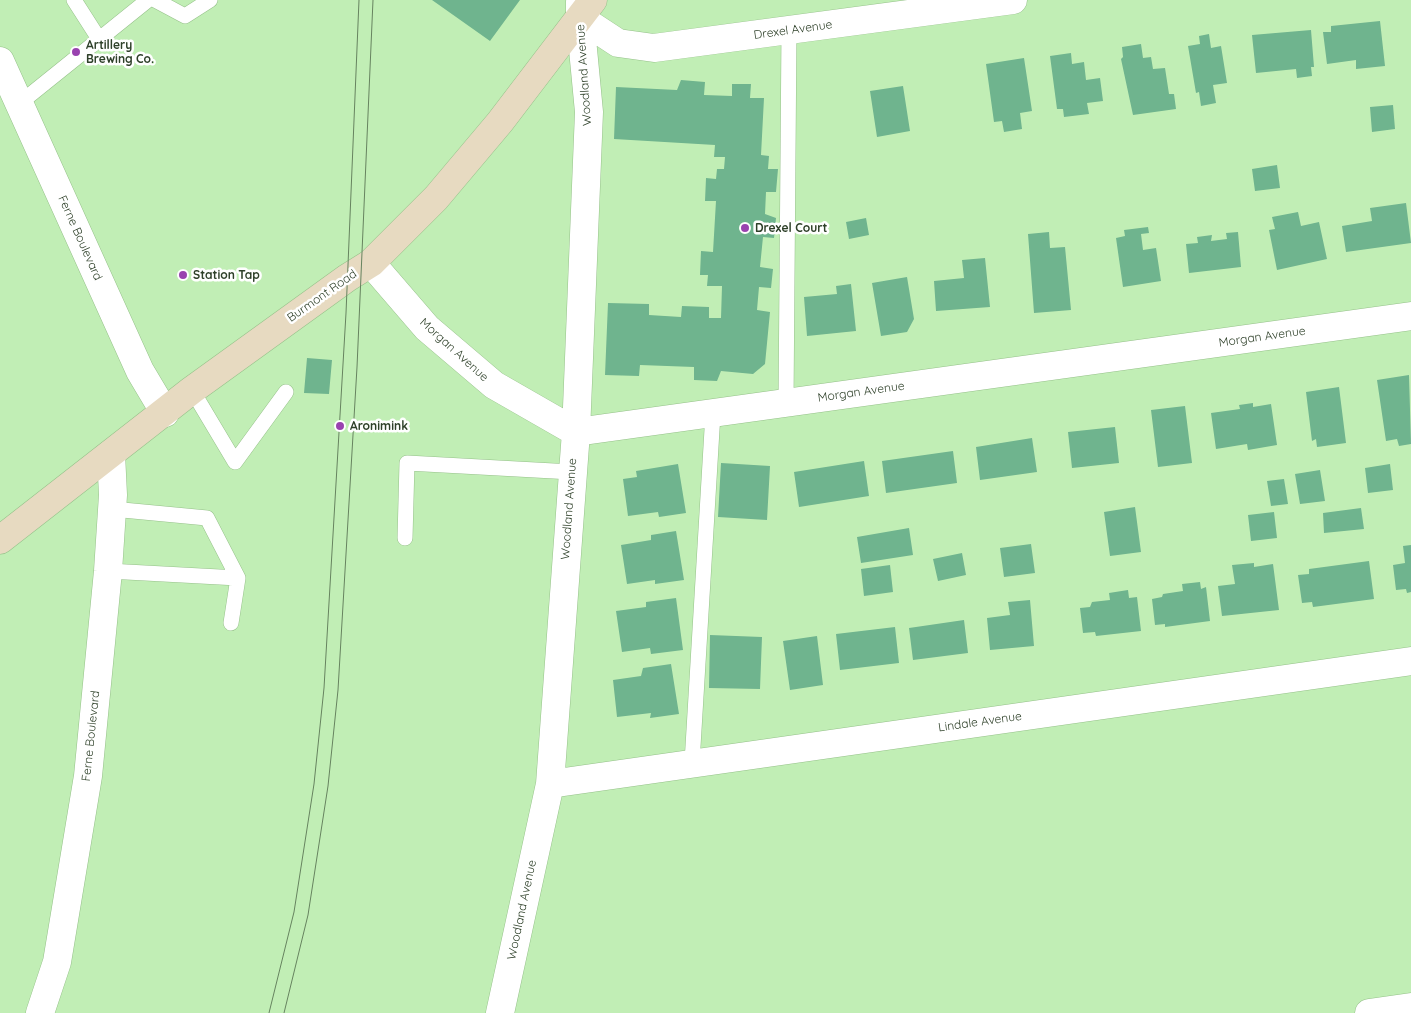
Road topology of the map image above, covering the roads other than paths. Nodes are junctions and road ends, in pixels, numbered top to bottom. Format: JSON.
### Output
{"nodes":[{"id":1,"x":74,"y":0,"type":"edge"},
{"id":2,"x":148,"y":0,"type":"edge"},
{"id":3,"x":154,"y":0,"type":"edge"},
{"id":4,"x":210,"y":0,"type":"edge"},
{"id":5,"x":1013,"y":0,"type":"edge"},
{"id":6,"x":584,"y":6,"type":"edge"},
{"id":7,"x":874,"y":9,"type":"edge"},
{"id":8,"x":789,"y":31,"type":"junction"},
{"id":9,"x":100,"y":39,"type":"junction"},
{"id":10,"x":0,"y":60,"type":"edge"},
{"id":11,"x":20,"y":103,"type":"junction"},
{"id":12,"x":371,"y":263,"type":"junction"},
{"id":13,"x":1411,"y":316,"type":"edge"},
{"id":14,"x":192,"y":390,"type":"junction"},
{"id":15,"x":286,"y":392,"type":"dead end"},
{"id":16,"x":786,"y":402,"type":"junction"},
{"id":17,"x":165,"y":413,"type":"junction"},
{"id":18,"x":713,"y":413,"type":"junction"},
{"id":19,"x":576,"y":432,"type":"junction"},
{"id":20,"x":111,"y":454,"type":"junction"},
{"id":21,"x":572,"y":472,"type":"junction"},
{"id":22,"x":112,"y":509,"type":"junction"},
{"id":23,"x":405,"y":538,"type":"dead end"},
{"id":24,"x":0,"y":540,"type":"edge"},
{"id":25,"x":108,"y":571,"type":"junction"},
{"id":26,"x":238,"y":578,"type":"junction"},
{"id":27,"x":231,"y":622,"type":"dead end"},
{"id":28,"x":1411,"y":661,"type":"edge"},
{"id":29,"x":692,"y":763,"type":"junction"},
{"id":30,"x":550,"y":784,"type":"junction"},
{"id":31,"x":1411,"y":1007,"type":"edge"},
{"id":32,"x":40,"y":1013,"type":"edge"},
{"id":33,"x":500,"y":1013,"type":"edge"},
{"id":34,"x":1368,"y":1013,"type":"edge"}],
"edges":[{"from":1,"to":9,"type":"lane"},
{"from":2,"to":9,"type":"lane"},
{"from":3,"to":4,"type":"lane"},
{"from":5,"to":7,"type":"street","name":"Drexel Avenue"},
{"from":6,"to":8,"type":"street","name":"Drexel Avenue"},
{"from":6,"to":12,"type":"street","name":"Burmont Road"},
{"from":6,"to":19,"type":"street","name":"Woodland Avenue"},
{"from":7,"to":8,"type":"street","name":"Drexel Avenue"},
{"from":8,"to":16,"type":"lane"},
{"from":9,"to":11,"type":"lane"},
{"from":10,"to":11,"type":"street","name":"Ferne Boulevard"},
{"from":11,"to":17,"type":"street","name":"Ferne Boulevard"},
{"from":12,"to":14,"type":"street","name":"Burmont Road"},
{"from":12,"to":19,"type":"street","name":"Morgan Avenue"},
{"from":13,"to":16,"type":"street","name":"Morgan Avenue"},
{"from":14,"to":15,"type":"lane"},
{"from":14,"to":17,"type":"street","name":"Burmont Road"},
{"from":16,"to":18,"type":"street","name":"Morgan Avenue"},
{"from":17,"to":20,"type":"street","name":"Burmont Road"},
{"from":18,"to":19,"type":"street","name":"Morgan Avenue"},
{"from":18,"to":29,"type":"lane"},
{"from":19,"to":21,"type":"street","name":"Woodland Avenue"},
{"from":20,"to":22,"type":"street","name":"Ferne Boulevard"},
{"from":20,"to":24,"type":"street","name":"Burmont Road"},
{"from":21,"to":23,"type":"lane"},
{"from":21,"to":30,"type":"street","name":"Woodland Avenue"},
{"from":22,"to":25,"type":"street","name":"Ferne Boulevard"},
{"from":22,"to":26,"type":"lane"},
{"from":25,"to":26,"type":"lane"},
{"from":25,"to":32,"type":"street","name":"Ferne Boulevard"},
{"from":26,"to":27,"type":"lane"},
{"from":28,"to":29,"type":"street","name":"Lindale Avenue"},
{"from":29,"to":30,"type":"street","name":"Lindale Avenue"},
{"from":30,"to":33,"type":"street","name":"Woodland Avenue"},
{"from":31,"to":34,"type":"street"}]}
